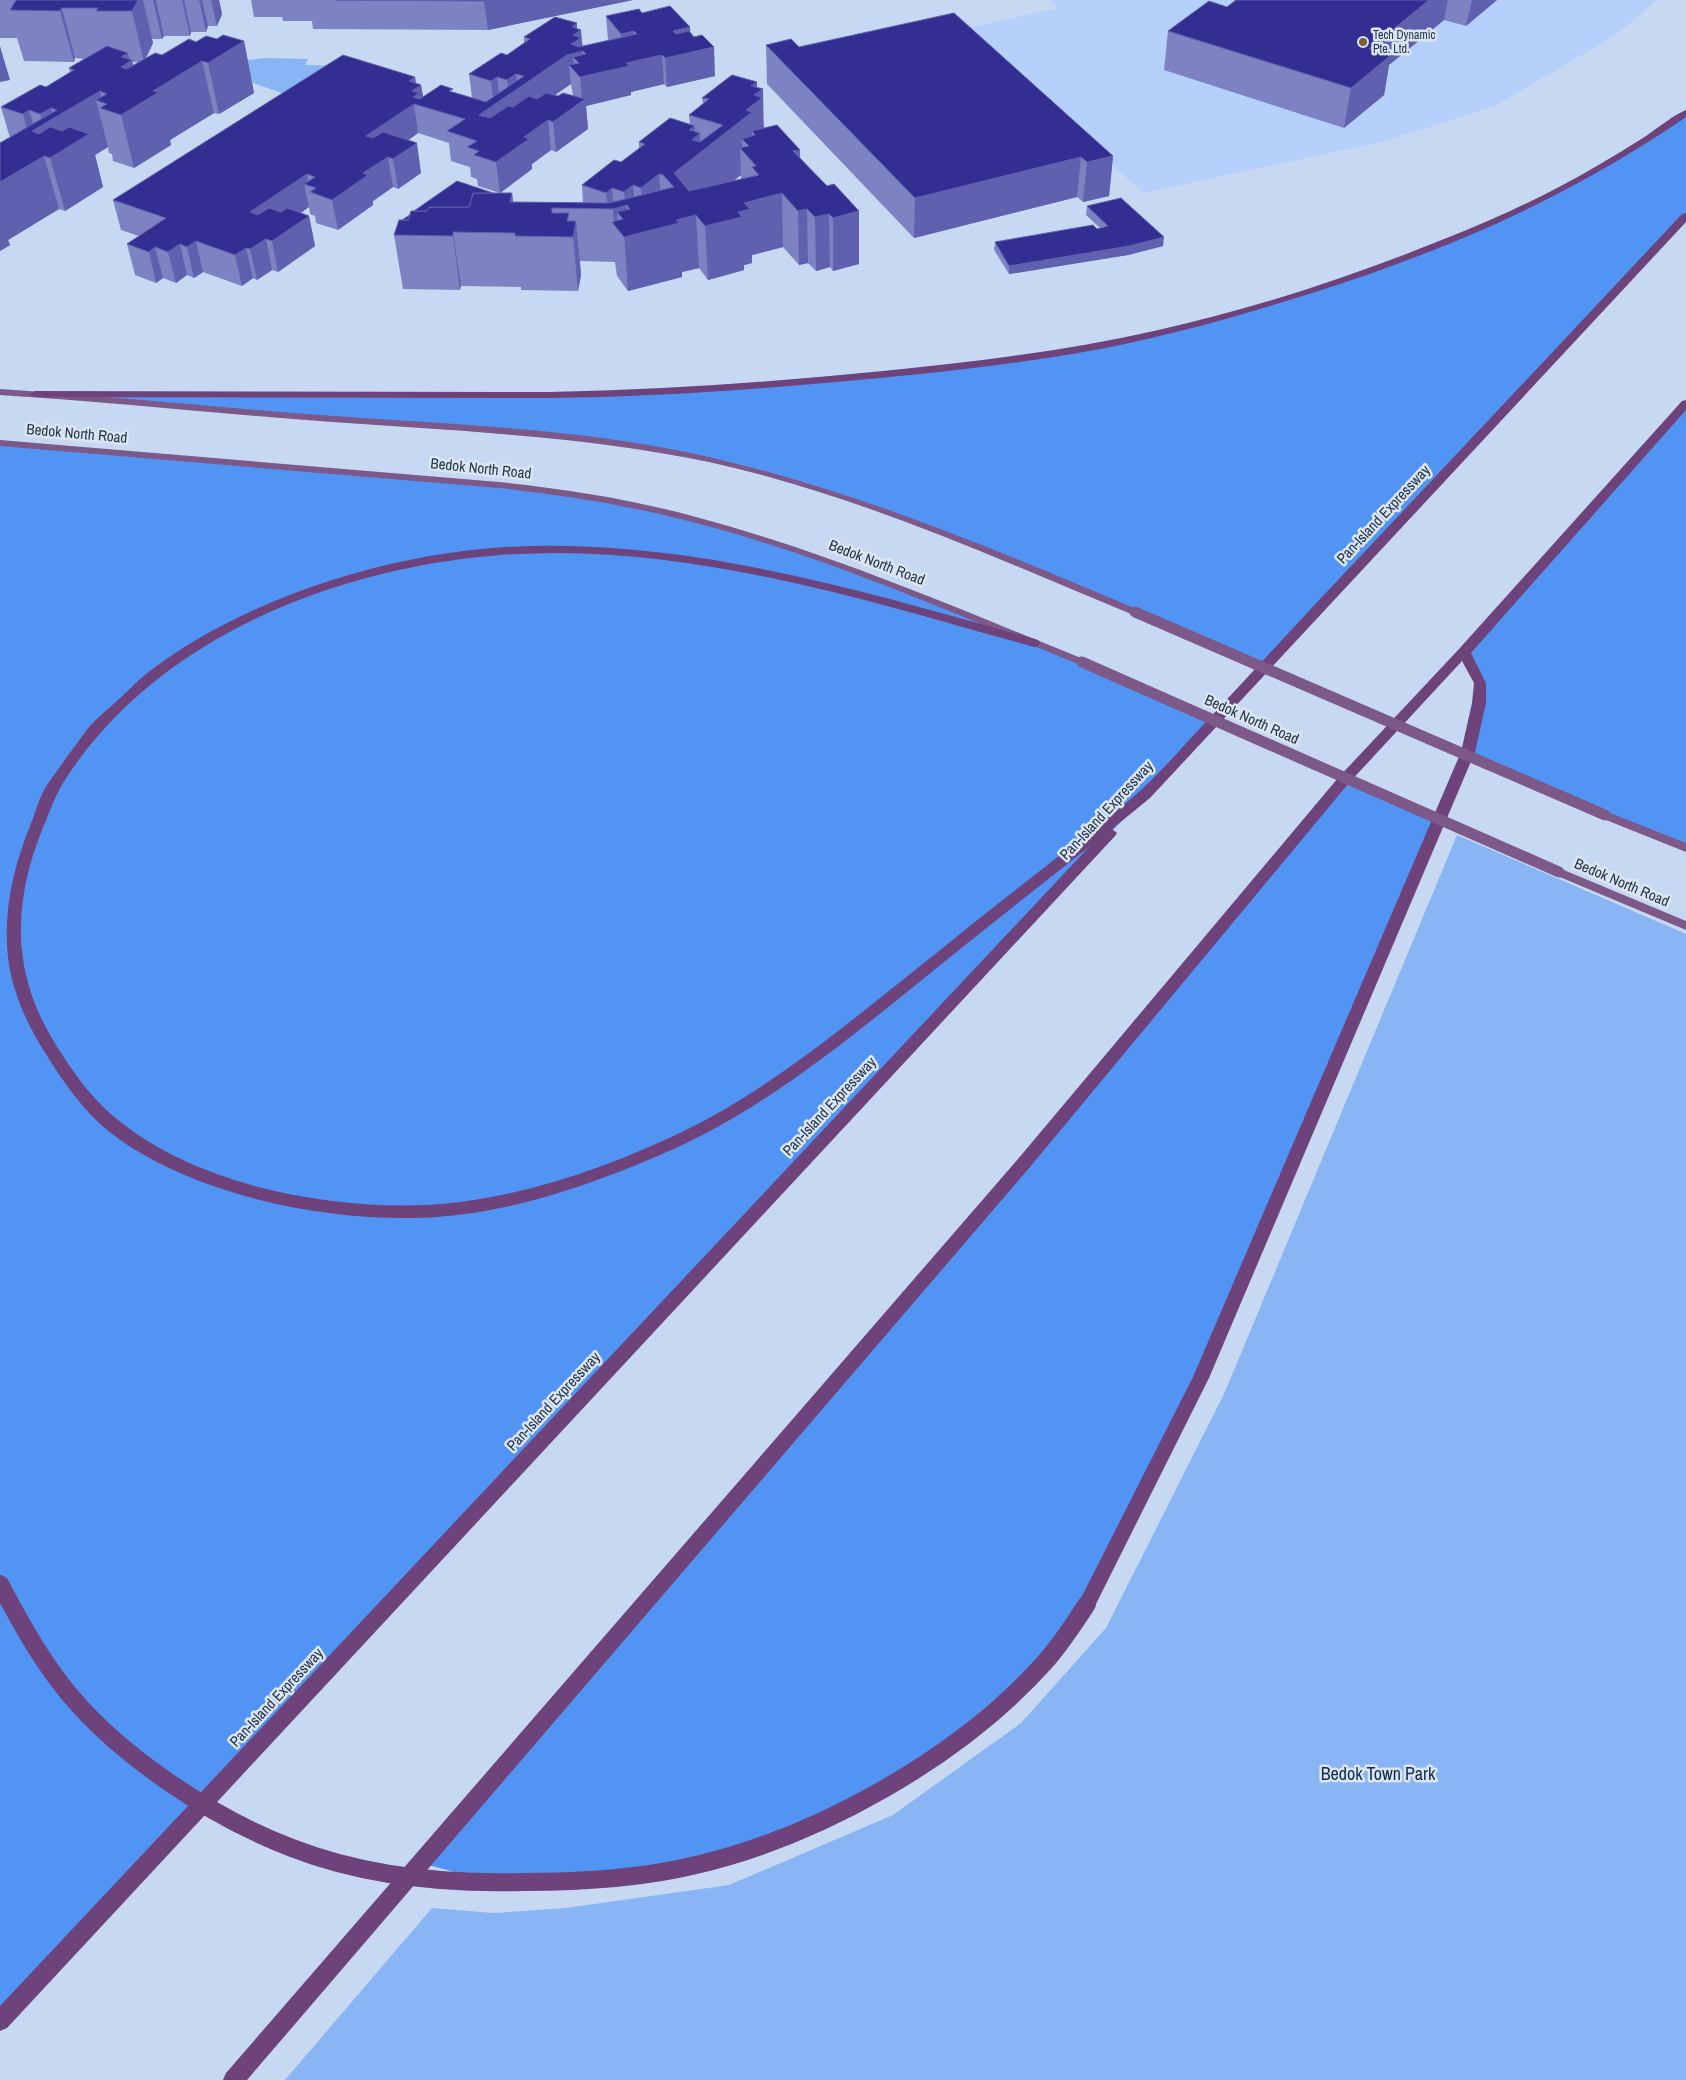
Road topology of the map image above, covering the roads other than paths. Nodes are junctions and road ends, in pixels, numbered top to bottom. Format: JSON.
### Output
{"nodes":[{"id":1,"x":1686,"y":113,"type":"edge"},
{"id":2,"x":1686,"y":216,"type":"edge"},
{"id":3,"x":0,"y":392,"type":"edge"},
{"id":4,"x":35,"y":394,"type":"junction"},
{"id":5,"x":1686,"y":403,"type":"edge"},
{"id":6,"x":0,"y":443,"type":"edge"},
{"id":7,"x":1034,"y":643,"type":"junction"},
{"id":8,"x":1464,"y":652,"type":"junction"},
{"id":9,"x":1145,"y":795,"type":"junction"},
{"id":10,"x":1686,"y":848,"type":"edge"},
{"id":11,"x":1686,"y":926,"type":"edge"},
{"id":12,"x":0,"y":1584,"type":"edge"},
{"id":13,"x":0,"y":2021,"type":"edge"},
{"id":14,"x":233,"y":2080,"type":"edge"}],
"edges":[{"from":1,"to":4,"type":"highway"},
{"from":2,"to":9,"type":"highway","name":"Pan-Island Expressway"},
{"from":3,"to":4,"type":"main road"},
{"from":4,"to":10,"type":"main road","bridge":true},
{"from":5,"to":8,"type":"highway"},
{"from":6,"to":7,"type":"main road","name":"Bedok North Road"},
{"from":7,"to":9,"type":"highway"},
{"from":7,"to":11,"type":"main road","name":"Bedok North Road","bridge":true},
{"from":8,"to":12,"type":"highway","bridge":true},
{"from":8,"to":14,"type":"highway"},
{"from":9,"to":13,"type":"highway","name":"Pan-Island Expressway"}]}
